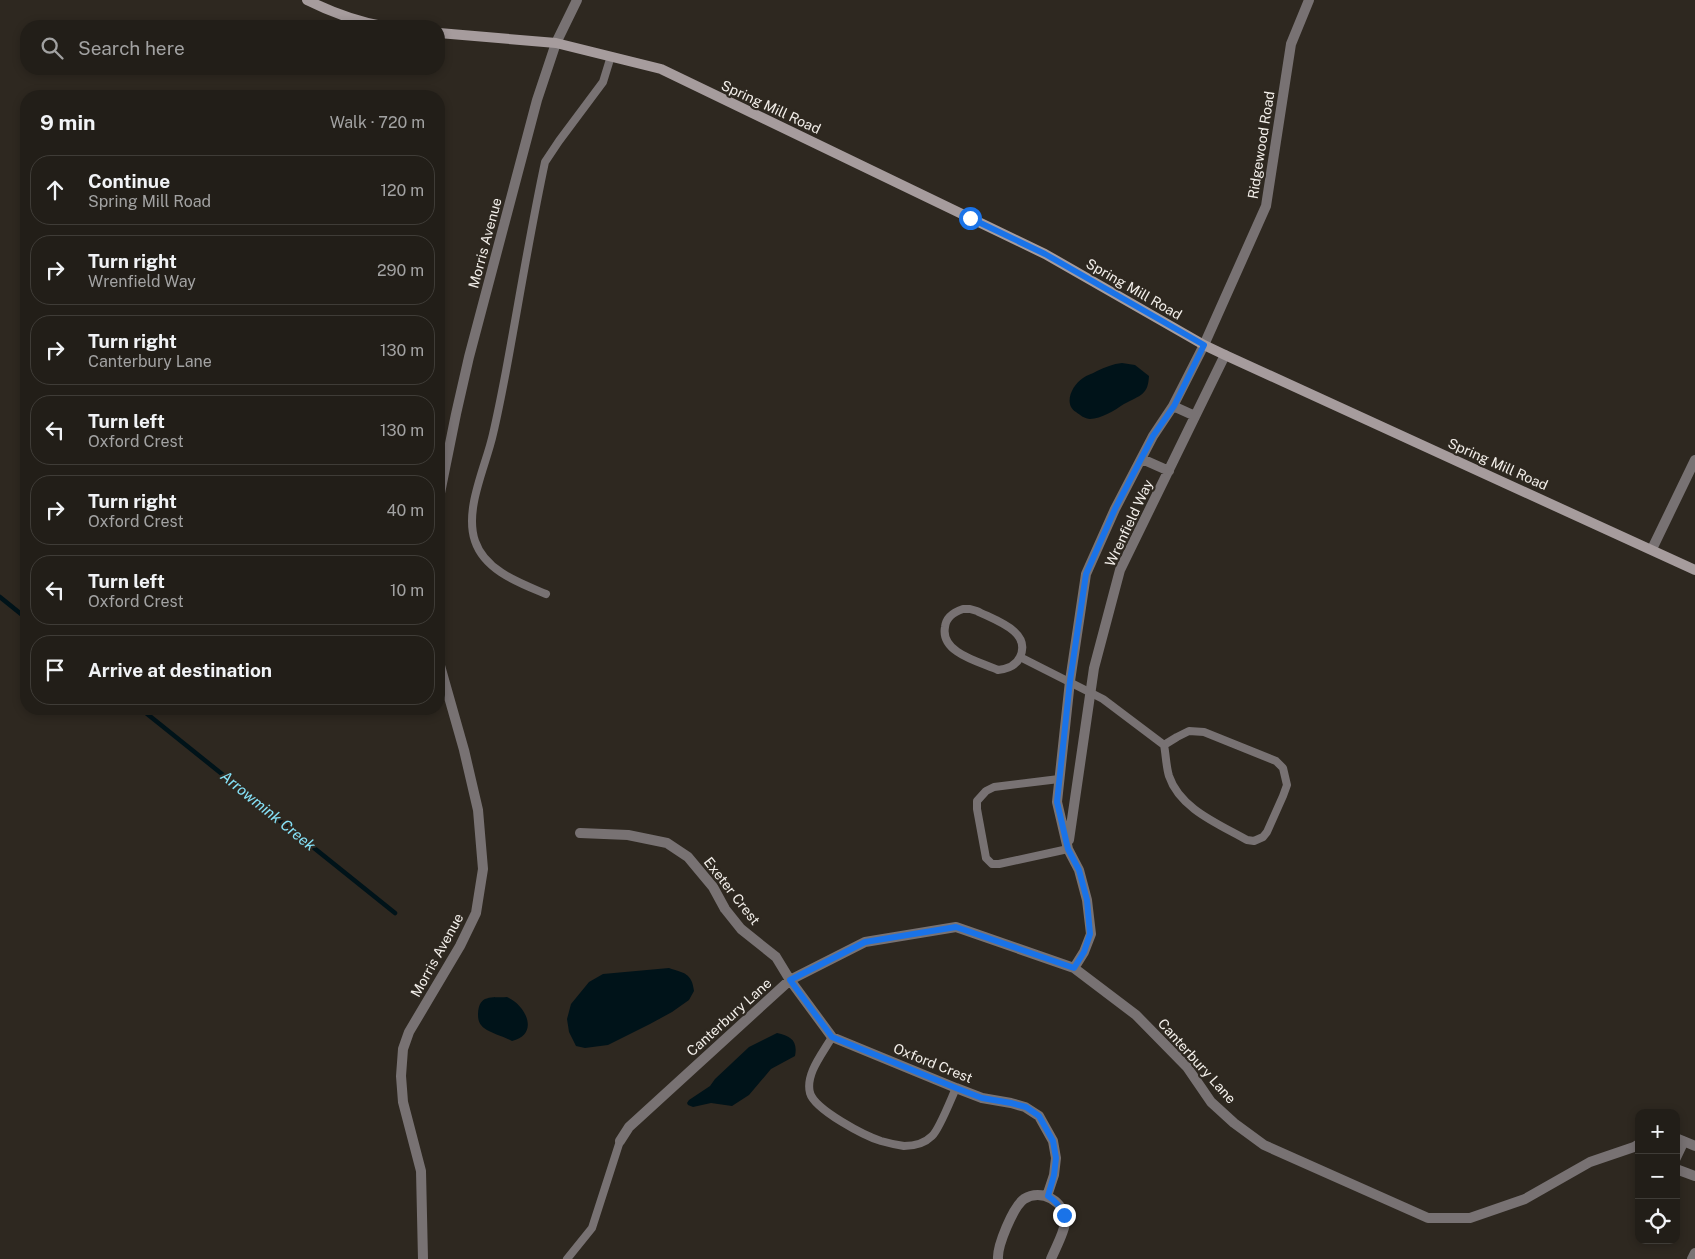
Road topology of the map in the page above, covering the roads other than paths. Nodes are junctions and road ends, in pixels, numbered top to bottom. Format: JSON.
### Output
{"nodes":[{"id":1,"x":307,"y":0,"type":"edge"},
{"id":2,"x":577,"y":0,"type":"edge"},
{"id":3,"x":1310,"y":0,"type":"edge"},
{"id":4,"x":357,"y":20,"type":"edge"},
{"id":5,"x":445,"y":34,"type":"edge"},
{"id":6,"x":556,"y":44,"type":"junction"},
{"id":7,"x":611,"y":56,"type":"junction"},
{"id":8,"x":1204,"y":345,"type":"junction"},
{"id":9,"x":1225,"y":355,"type":"junction"},
{"id":10,"x":1174,"y":406,"type":"junction"},
{"id":11,"x":1195,"y":416,"type":"junction"},
{"id":12,"x":1142,"y":459,"type":"junction"},
{"id":13,"x":1695,"y":460,"type":"edge"},
{"id":14,"x":445,"y":468,"type":"edge"},
{"id":15,"x":1169,"y":471,"type":"junction"},
{"id":16,"x":1652,"y":550,"type":"junction"},
{"id":17,"x":1695,"y":570,"type":"edge"},
{"id":18,"x":546,"y":594,"type":"dead end"},
{"id":19,"x":1020,"y":658,"type":"junction"},
{"id":20,"x":1070,"y":681,"type":"junction"},
{"id":21,"x":445,"y":683,"type":"edge"},
{"id":22,"x":1090,"y":694,"type":"junction"},
{"id":23,"x":1164,"y":745,"type":"junction"},
{"id":24,"x":1059,"y":779,"type":"junction"},
{"id":25,"x":580,"y":832,"type":"dead end"},
{"id":26,"x":1068,"y":849,"type":"junction"},
{"id":27,"x":1074,"y":968,"type":"junction"},
{"id":28,"x":790,"y":980,"type":"junction"},
{"id":29,"x":832,"y":1037,"type":"junction"},
{"id":30,"x":956,"y":1088,"type":"junction"},
{"id":31,"x":1680,"y":1139,"type":"edge"},
{"id":32,"x":620,"y":1141,"type":"joint"},
{"id":33,"x":1695,"y":1146,"type":"edge"},
{"id":34,"x":1635,"y":1148,"type":"edge"},
{"id":35,"x":1680,"y":1170,"type":"edge"},
{"id":36,"x":1695,"y":1176,"type":"edge"},
{"id":37,"x":1048,"y":1196,"type":"junction"},
{"id":38,"x":1695,"y":1253,"type":"edge"},
{"id":39,"x":423,"y":1259,"type":"edge"},
{"id":40,"x":568,"y":1259,"type":"edge"},
{"id":41,"x":998,"y":1259,"type":"edge"},
{"id":42,"x":1051,"y":1259,"type":"edge"},
{"id":43,"x":1692,"y":1259,"type":"edge"}],
"edges":[{"from":1,"to":4,"type":"main road"},
{"from":2,"to":6,"type":"street","name":"Morris Avenue"},
{"from":3,"to":8,"type":"street","name":"Ridgewood Road"},
{"from":5,"to":6,"type":"main road","name":"Spring Mill Road"},
{"from":6,"to":7,"type":"main road","name":"Spring Mill Road"},
{"from":6,"to":14,"type":"street","name":"Morris Avenue"},
{"from":7,"to":8,"type":"main road","name":"Spring Mill Road"},
{"from":7,"to":18,"type":"lane"},
{"from":8,"to":9,"type":"main road","name":"Spring Mill Road"},
{"from":8,"to":10,"type":"street","name":"Wrenfield Way"},
{"from":9,"to":11,"type":"street","name":"Wrenfield Way"},
{"from":9,"to":16,"type":"main road","name":"Spring Mill Road"},
{"from":10,"to":11,"type":"street"},
{"from":10,"to":12,"type":"street","name":"Wrenfield Way"},
{"from":11,"to":15,"type":"street","name":"Wrenfield Way"},
{"from":12,"to":15,"type":"street"},
{"from":12,"to":20,"type":"street","name":"Wrenfield Way"},
{"from":13,"to":16,"type":"street"},
{"from":15,"to":22,"type":"street","name":"Wrenfield Way"},
{"from":16,"to":17,"type":"main road","name":"Spring Mill Road"},
{"from":19,"to":19,"type":"lane"},
{"from":19,"to":20,"type":"lane"},
{"from":20,"to":22,"type":"lane"},
{"from":20,"to":24,"type":"street","name":"Wrenfield Way"},
{"from":21,"to":39,"type":"street","name":"Morris Avenue"},
{"from":22,"to":23,"type":"lane"},
{"from":22,"to":26,"type":"street","name":"Wrenfield Way"},
{"from":23,"to":23,"type":"lane"},
{"from":24,"to":26,"type":"street","name":"Wrenfield Way"},
{"from":24,"to":26,"type":"lane"},
{"from":25,"to":28,"type":"street","name":"Exeter Crest"},
{"from":26,"to":27,"type":"street","name":"Wrenfield Way"},
{"from":27,"to":28,"type":"street","name":"Canterbury Lane"},
{"from":27,"to":34,"type":"street","name":"Canterbury Lane"},
{"from":28,"to":29,"type":"street"},
{"from":28,"to":32,"type":"street","name":"Canterbury Lane"},
{"from":29,"to":30,"type":"street","name":"Oxford Crest"},
{"from":29,"to":30,"type":"lane"},
{"from":30,"to":37,"type":"street","name":"Oxford Crest"},
{"from":31,"to":33,"type":"street"},
{"from":32,"to":40,"type":"lane"},
{"from":35,"to":36,"type":"street"},
{"from":37,"to":41,"type":"street"},
{"from":37,"to":42,"type":"street"},
{"from":38,"to":43,"type":"street"}]}
